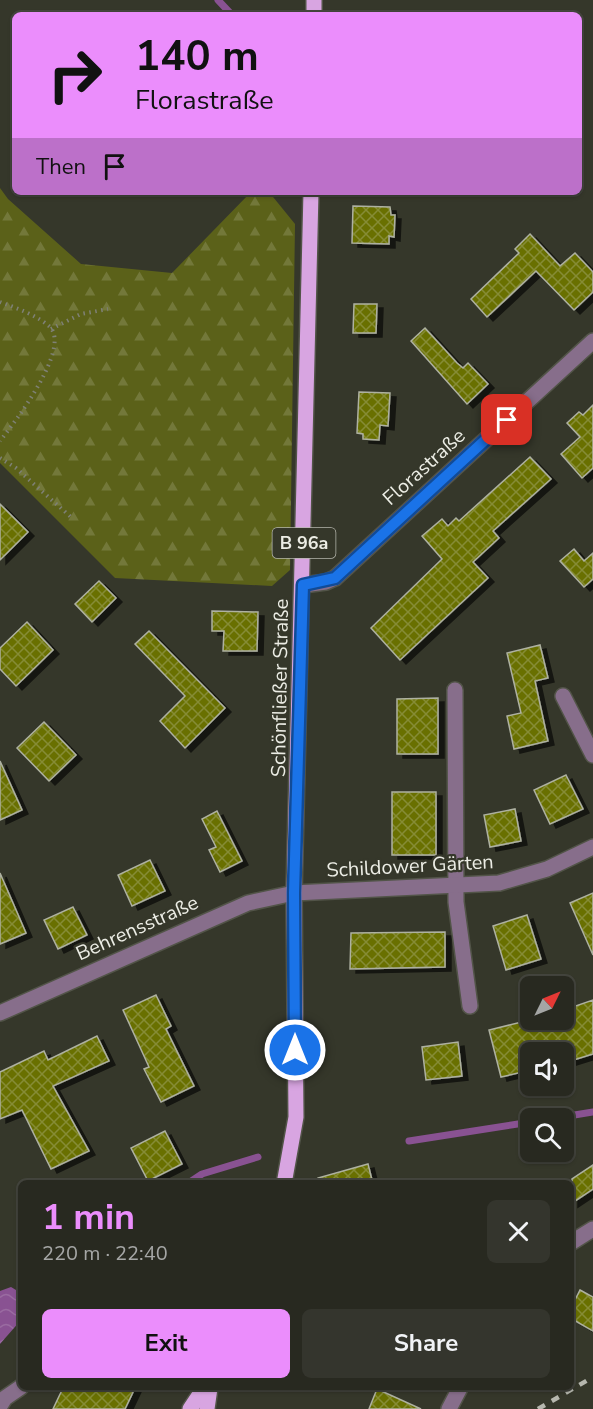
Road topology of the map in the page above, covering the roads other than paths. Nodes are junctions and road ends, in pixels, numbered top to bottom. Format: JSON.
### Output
{"nodes":[{"id":1,"x":311,"y":195,"type":"edge"},
{"id":2,"x":593,"y":342,"type":"edge"},
{"id":3,"x":303,"y":585,"type":"junction"},
{"id":4,"x":455,"y":690,"type":"dead end"},
{"id":5,"x":563,"y":696,"type":"dead end"},
{"id":6,"x":593,"y":755,"type":"edge"},
{"id":7,"x":593,"y":847,"type":"edge"},
{"id":8,"x":456,"y":887,"type":"junction"},
{"id":9,"x":294,"y":893,"type":"junction"},
{"id":10,"x":470,"y":1006,"type":"dead end"},
{"id":11,"x":0,"y":1013,"type":"edge"},
{"id":12,"x":285,"y":1180,"type":"edge"},
{"id":13,"x":593,"y":1229,"type":"edge"},
{"id":14,"x":574,"y":1241,"type":"edge"},
{"id":15,"x":18,"y":1390,"type":"edge"},
{"id":16,"x":203,"y":1390,"type":"edge"},
{"id":17,"x":210,"y":1390,"type":"edge"},
{"id":18,"x":459,"y":1390,"type":"edge"},
{"id":19,"x":0,"y":1406,"type":"edge"},
{"id":20,"x":189,"y":1409,"type":"edge"},
{"id":21,"x":207,"y":1409,"type":"edge"},
{"id":22,"x":449,"y":1409,"type":"edge"}],
"edges":[{"from":1,"to":3,"type":"main road","name":"Schönfließer Straße","number":"B 96a"},
{"from":2,"to":3,"type":"street","name":"Florastraße"},
{"from":3,"to":9,"type":"main road","name":"Schönfließer Straße","number":"B 96a"},
{"from":4,"to":8,"type":"street"},
{"from":5,"to":6,"type":"street"},
{"from":7,"to":8,"type":"street","name":"Schildower Gärten"},
{"from":8,"to":9,"type":"street","name":"Schildower Gärten"},
{"from":8,"to":10,"type":"street"},
{"from":9,"to":11,"type":"street","name":"Behrensstraße"},
{"from":9,"to":12,"type":"main road","name":"Schönfließer Straße","number":"B 96a"},
{"from":13,"to":14,"type":"street"},
{"from":15,"to":19,"type":"street"},
{"from":16,"to":20,"type":"main road"},
{"from":17,"to":21,"type":"main road"},
{"from":18,"to":22,"type":"street"}]}
